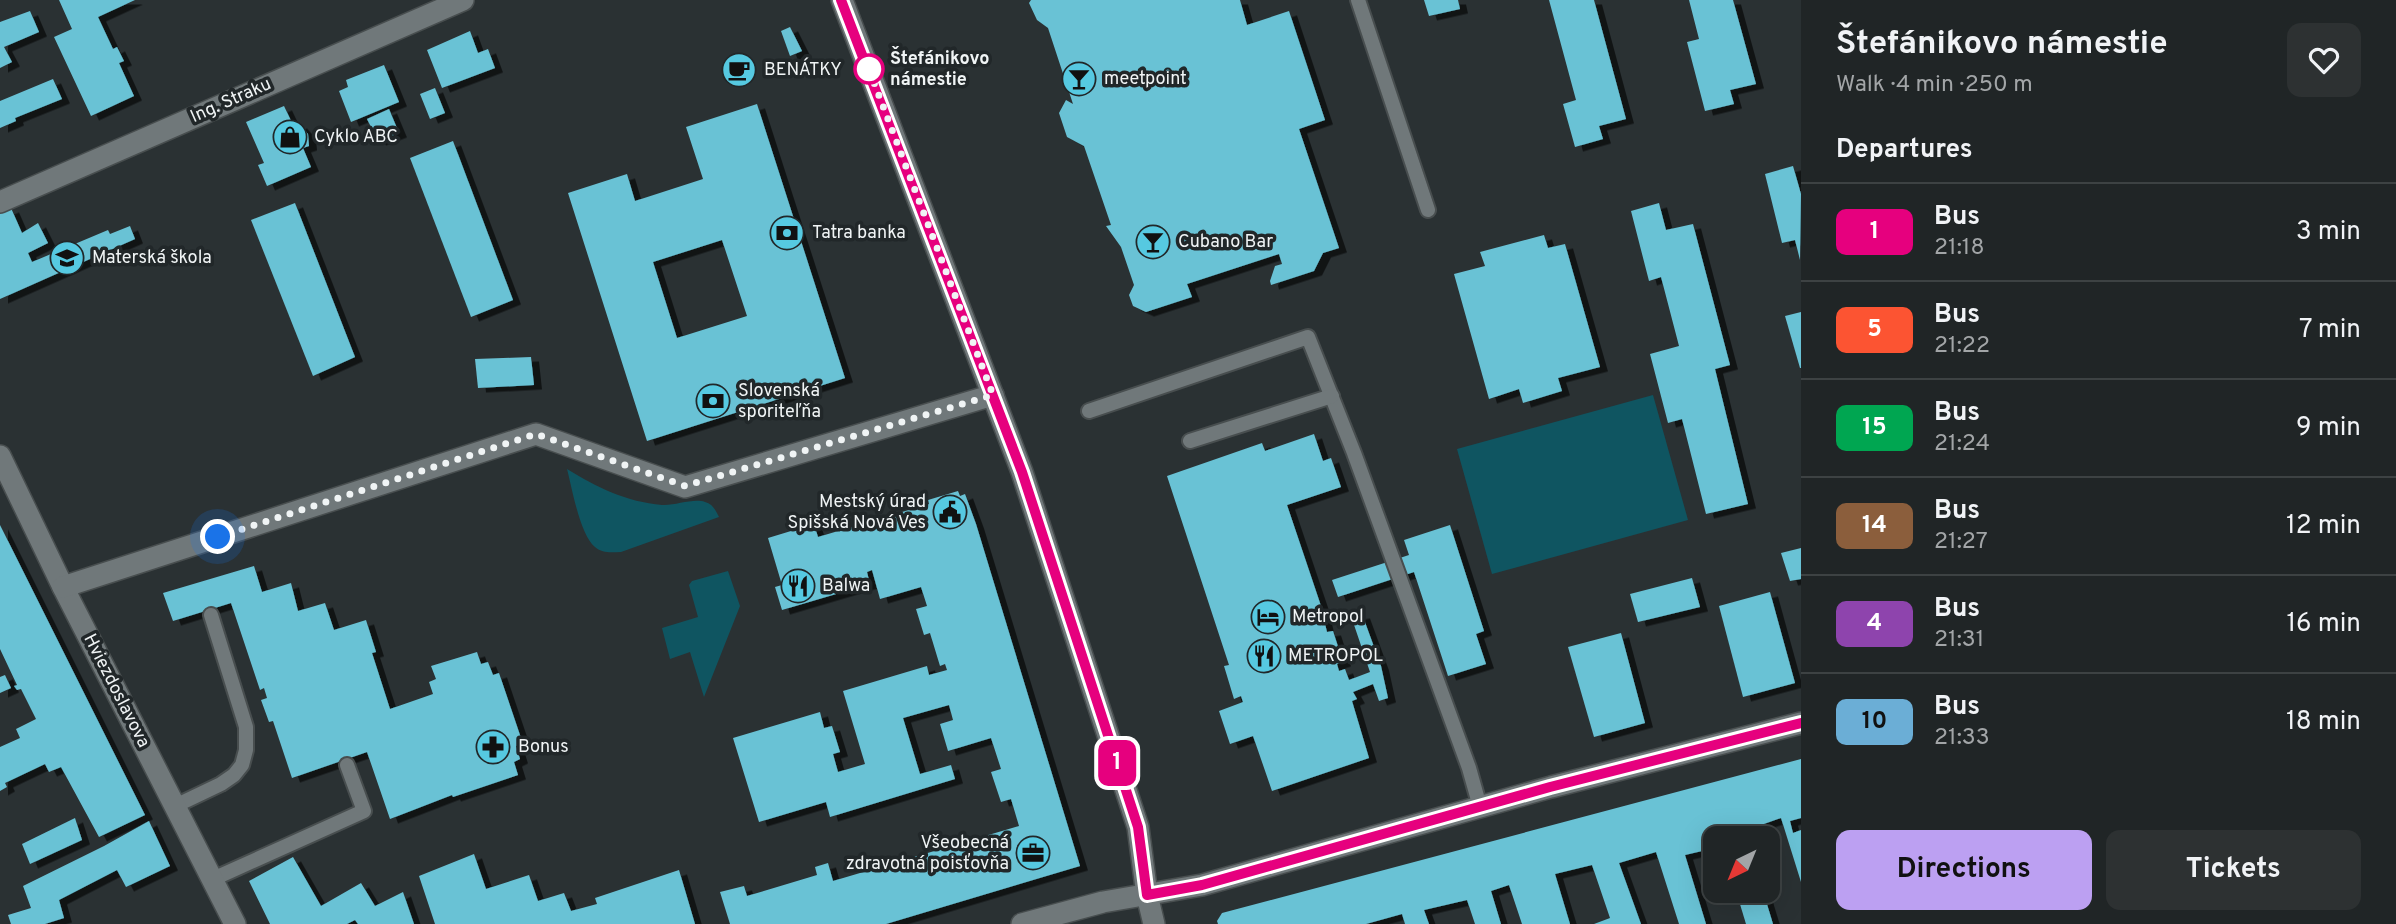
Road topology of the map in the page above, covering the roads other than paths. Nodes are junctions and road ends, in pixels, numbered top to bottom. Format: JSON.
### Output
{"nodes":[{"id":1,"x":463,"y":0,"type":"edge"},
{"id":2,"x":842,"y":0,"type":"edge"},
{"id":3,"x":1358,"y":0,"type":"edge"},
{"id":4,"x":0,"y":202,"type":"edge"},
{"id":5,"x":1428,"y":210,"type":"dead end"},
{"id":6,"x":993,"y":395,"type":"junction"},
{"id":7,"x":1332,"y":396,"type":"junction"},
{"id":8,"x":1089,"y":411,"type":"dead end"},
{"id":9,"x":1190,"y":442,"type":"dead end"},
{"id":10,"x":0,"y":456,"type":"edge"},
{"id":11,"x":63,"y":587,"type":"junction"},
{"id":12,"x":211,"y":615,"type":"dead end"},
{"id":13,"x":1801,"y":723,"type":"edge"},
{"id":14,"x":347,"y":765,"type":"dead end"},
{"id":15,"x":175,"y":806,"type":"junction"},
{"id":16,"x":1480,"y":807,"type":"junction"},
{"id":17,"x":213,"y":879,"type":"junction"},
{"id":18,"x":1147,"y":895,"type":"junction"},
{"id":19,"x":235,"y":924,"type":"edge"},
{"id":20,"x":1022,"y":924,"type":"edge"},
{"id":21,"x":1154,"y":924,"type":"edge"}],
"edges":[{"from":1,"to":4,"type":"street","name":"Ing. Straku"},
{"from":2,"to":6,"type":"street"},
{"from":3,"to":5,"type":"lane"},
{"from":6,"to":11,"type":"street"},
{"from":6,"to":18,"type":"street"},
{"from":7,"to":8,"type":"lane"},
{"from":7,"to":9,"type":"lane"},
{"from":7,"to":16,"type":"lane"},
{"from":10,"to":11,"type":"street","name":"Hviezdoslavova"},
{"from":11,"to":15,"type":"street","name":"Hviezdoslavova"},
{"from":12,"to":15,"type":"lane"},
{"from":13,"to":16,"type":"street"},
{"from":14,"to":17,"type":"lane"},
{"from":15,"to":17,"type":"street","name":"Hviezdoslavova"},
{"from":16,"to":18,"type":"street"},
{"from":17,"to":19,"type":"street","name":"Hviezdoslavova"},
{"from":18,"to":20,"type":"street"},
{"from":18,"to":21,"type":"street"}]}
